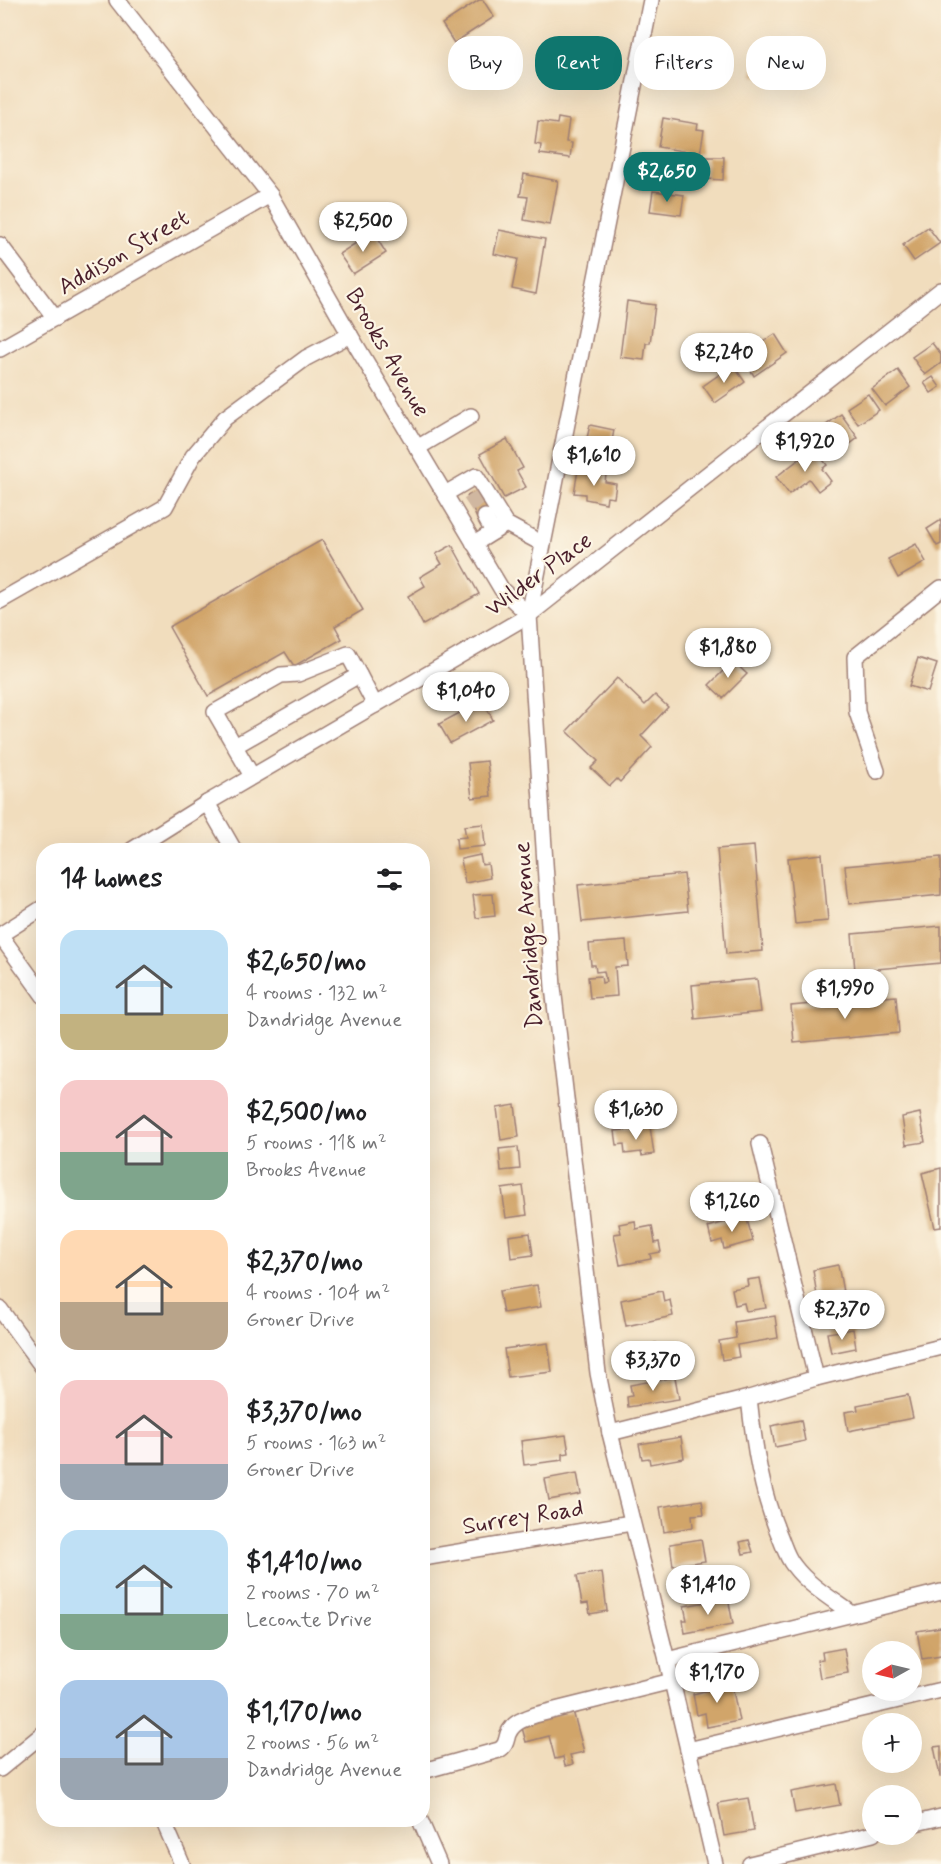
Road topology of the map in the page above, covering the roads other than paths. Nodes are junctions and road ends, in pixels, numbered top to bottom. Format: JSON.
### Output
{"nodes":[{"id":1,"x":117,"y":0,"type":"edge"},
{"id":2,"x":651,"y":0,"type":"edge"},
{"id":3,"x":270,"y":195,"type":"junction"},
{"id":4,"x":0,"y":245,"type":"edge"},
{"id":5,"x":941,"y":290,"type":"edge"},
{"id":6,"x":55,"y":318,"type":"junction"},
{"id":7,"x":350,"y":335,"type":"junction"},
{"id":8,"x":0,"y":349,"type":"edge"},
{"id":9,"x":471,"y":416,"type":"dead end"},
{"id":10,"x":417,"y":448,"type":"junction"},
{"id":11,"x":445,"y":494,"type":"junction"},
{"id":12,"x":488,"y":516,"type":"tunnel mouth"},
{"id":13,"x":500,"y":528,"type":"junction"},
{"id":14,"x":474,"y":543,"type":"junction"},
{"id":15,"x":543,"y":544,"type":"junction"},
{"id":16,"x":941,"y":588,"type":"edge"},
{"id":17,"x":0,"y":601,"type":"edge"},
{"id":18,"x":529,"y":615,"type":"junction"},
{"id":19,"x":359,"y":675,"type":"junction"},
{"id":20,"x":375,"y":705,"type":"junction"},
{"id":21,"x":235,"y":746,"type":"junction"},
{"id":22,"x":877,"y":771,"type":"dead end"},
{"id":23,"x":252,"y":776,"type":"junction"},
{"id":24,"x":207,"y":803,"type":"junction"},
{"id":25,"x":143,"y":843,"type":"edge"},
{"id":26,"x":230,"y":843,"type":"edge"},
{"id":27,"x":36,"y":912,"type":"edge"},
{"id":28,"x":0,"y":935,"type":"edge"},
{"id":29,"x":36,"y":985,"type":"edge"},
{"id":30,"x":760,"y":1144,"type":"dead end"},
{"id":31,"x":0,"y":1309,"type":"edge"},
{"id":32,"x":941,"y":1347,"type":"edge"},
{"id":33,"x":36,"y":1358,"type":"edge"},
{"id":34,"x":816,"y":1378,"type":"junction"},
{"id":35,"x":749,"y":1398,"type":"junction"},
{"id":36,"x":610,"y":1433,"type":"junction"},
{"id":37,"x":631,"y":1523,"type":"junction"},
{"id":38,"x":430,"y":1557,"type":"edge"},
{"id":39,"x":941,"y":1592,"type":"edge"},
{"id":40,"x":851,"y":1613,"type":"junction"},
{"id":41,"x":667,"y":1659,"type":"junction"},
{"id":42,"x":672,"y":1681,"type":"junction"},
{"id":43,"x":941,"y":1690,"type":"edge"},
{"id":44,"x":36,"y":1740,"type":"edge"},
{"id":45,"x":688,"y":1750,"type":"junction"},
{"id":46,"x":0,"y":1769,"type":"edge"},
{"id":47,"x":430,"y":1769,"type":"edge"},
{"id":48,"x":941,"y":1817,"type":"edge"},
{"id":49,"x":922,"y":1822,"type":"edge"},
{"id":50,"x":166,"y":1827,"type":"edge"},
{"id":51,"x":423,"y":1827,"type":"edge"},
{"id":52,"x":862,"y":1837,"type":"edge"},
{"id":53,"x":182,"y":1864,"type":"edge"},
{"id":54,"x":439,"y":1864,"type":"edge"},
{"id":55,"x":715,"y":1864,"type":"edge"},
{"id":56,"x":750,"y":1864,"type":"edge"}],
"edges":[{"from":1,"to":3,"type":"street","name":"Brooks Avenue"},
{"from":2,"to":15,"type":"street","name":"Dandridge Avenue"},
{"from":3,"to":6,"type":"street","name":"Addison Street"},
{"from":3,"to":7,"type":"street","name":"Brooks Avenue"},
{"from":4,"to":6,"type":"street"},
{"from":5,"to":18,"type":"street","name":"Wilder Place"},
{"from":6,"to":8,"type":"street","name":"Addison Street"},
{"from":7,"to":10,"type":"street","name":"Brooks Avenue"},
{"from":7,"to":17,"type":"street"},
{"from":9,"to":10,"type":"street"},
{"from":10,"to":11,"type":"street","name":"Brooks Avenue"},
{"from":11,"to":13,"type":"street"},
{"from":11,"to":14,"type":"street","name":"Brooks Avenue"},
{"from":12,"to":13,"type":"street"},
{"from":13,"to":14,"type":"street"},
{"from":13,"to":15,"type":"street"},
{"from":14,"to":18,"type":"street","name":"Brooks Avenue"},
{"from":15,"to":18,"type":"street","name":"Dandridge Avenue"},
{"from":16,"to":22,"type":"street"},
{"from":18,"to":20,"type":"street","name":"Wilder Place"},
{"from":18,"to":36,"type":"street","name":"Dandridge Avenue"},
{"from":19,"to":20,"type":"street"},
{"from":19,"to":21,"type":"street"},
{"from":19,"to":21,"type":"street"},
{"from":20,"to":23,"type":"street","name":"Wilder Place"},
{"from":21,"to":23,"type":"street"},
{"from":23,"to":24,"type":"street","name":"Wilder Place"},
{"from":24,"to":25,"type":"street","name":"Wilder Place"},
{"from":24,"to":26,"type":"street"},
{"from":27,"to":28,"type":"street"},
{"from":28,"to":29,"type":"street"},
{"from":30,"to":34,"type":"street"},
{"from":31,"to":33,"type":"street"},
{"from":32,"to":34,"type":"street"},
{"from":34,"to":35,"type":"street"},
{"from":35,"to":36,"type":"street"},
{"from":35,"to":40,"type":"street"},
{"from":36,"to":37,"type":"street","name":"Dandridge Avenue"},
{"from":37,"to":38,"type":"street","name":"Surrey Road"},
{"from":37,"to":41,"type":"street","name":"Dandridge Avenue"},
{"from":39,"to":40,"type":"street"},
{"from":40,"to":41,"type":"street"},
{"from":41,"to":42,"type":"street","name":"Dandridge Avenue"},
{"from":42,"to":45,"type":"street","name":"Dandridge Avenue"},
{"from":42,"to":47,"type":"street"},
{"from":43,"to":45,"type":"street"},
{"from":44,"to":46,"type":"street"},
{"from":45,"to":55,"type":"street","name":"Dandridge Avenue"},
{"from":48,"to":49,"type":"street"},
{"from":50,"to":53,"type":"street"},
{"from":51,"to":54,"type":"street"},
{"from":52,"to":56,"type":"street"}]}
